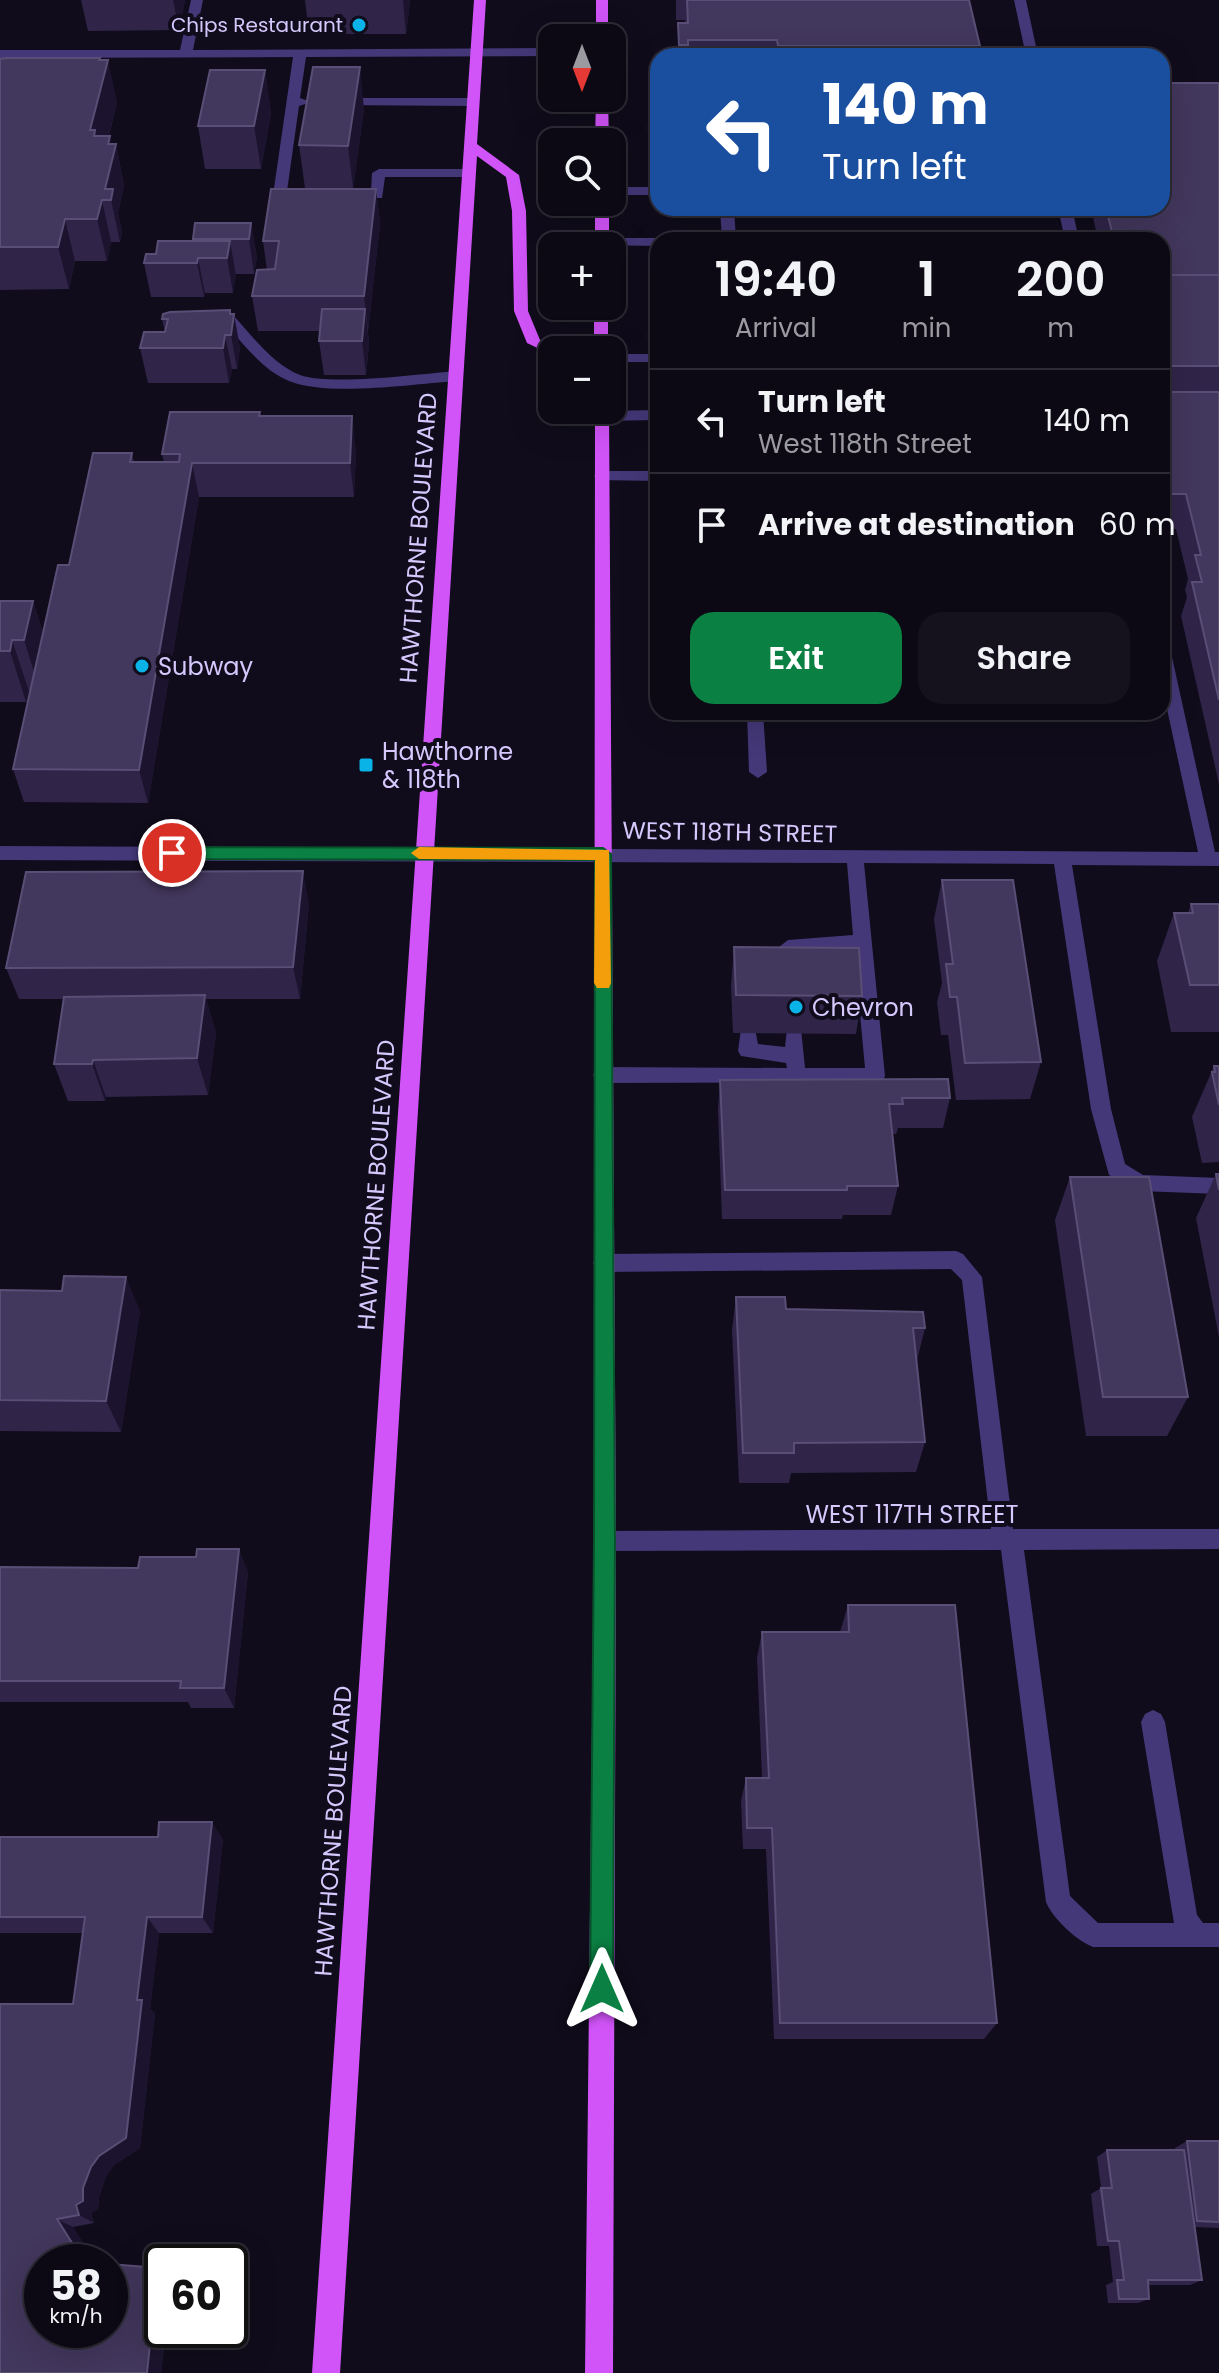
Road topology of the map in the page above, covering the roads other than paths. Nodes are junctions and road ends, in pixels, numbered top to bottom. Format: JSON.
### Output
{"nodes":[{"id":1,"x":197,"y":0,"type":"edge"},
{"id":2,"x":480,"y":0,"type":"edge"},
{"id":3,"x":602,"y":0,"type":"edge"},
{"id":4,"x":1020,"y":0,"type":"edge"},
{"id":5,"x":602,"y":24,"type":"edge"},
{"id":6,"x":1030,"y":48,"type":"edge"},
{"id":7,"x":477,"y":51,"type":"junction"},
{"id":8,"x":300,"y":52,"type":"junction"},
{"id":9,"x":538,"y":52,"type":"edge"},
{"id":10,"x":186,"y":53,"type":"junction"},
{"id":11,"x":0,"y":54,"type":"edge"},
{"id":12,"x":293,"y":102,"type":"junction"},
{"id":13,"x":473,"y":102,"type":"junction"},
{"id":14,"x":470,"y":145,"type":"junction"},
{"id":15,"x":469,"y":173,"type":"junction"},
{"id":16,"x":626,"y":191,"type":"edge"},
{"id":17,"x":650,"y":191,"type":"edge"},
{"id":18,"x":650,"y":242,"type":"edge"},
{"id":19,"x":626,"y":243,"type":"edge"},
{"id":20,"x":226,"y":316,"type":"edge"},
{"id":21,"x":538,"y":345,"type":"edge"},
{"id":22,"x":626,"y":358,"type":"edge"},
{"id":23,"x":650,"y":358,"type":"edge"},
{"id":24,"x":456,"y":376,"type":"junction"},
{"id":25,"x":626,"y":414,"type":"edge"},
{"id":26,"x":650,"y":415,"type":"edge"},
{"id":27,"x":602,"y":424,"type":"edge"},
{"id":28,"x":602,"y":476,"type":"junction"},
{"id":29,"x":650,"y":476,"type":"edge"},
{"id":30,"x":1170,"y":680,"type":"edge"},
{"id":31,"x":755,"y":720,"type":"edge"},
{"id":32,"x":758,"y":772,"type":"dead end"},
{"id":33,"x":0,"y":853,"type":"edge"},
{"id":34,"x":426,"y":853,"type":"junction"},
{"id":35,"x":603,"y":854,"type":"junction"},
{"id":36,"x":855,"y":857,"type":"junction"},
{"id":37,"x":1062,"y":858,"type":"junction"},
{"id":38,"x":1214,"y":859,"type":"edge"},
{"id":39,"x":864,"y":941,"type":"junction"},
{"id":40,"x":784,"y":952,"type":"edge"},
{"id":41,"x":748,"y":1034,"type":"edge"},
{"id":42,"x":794,"y":1034,"type":"edge"},
{"id":43,"x":796,"y":1065,"type":"junction"},
{"id":44,"x":603,"y":1075,"type":"junction"},
{"id":45,"x":1219,"y":1186,"type":"edge"},
{"id":46,"x":603,"y":1263,"type":"junction"},
{"id":47,"x":1007,"y":1539,"type":"junction"},
{"id":48,"x":1219,"y":1539,"type":"edge"},
{"id":49,"x":605,"y":1541,"type":"junction"},
{"id":50,"x":1153,"y":1722,"type":"dead end"},
{"id":51,"x":1208,"y":1935,"type":"edge"},
{"id":52,"x":326,"y":2373,"type":"edge"},
{"id":53,"x":599,"y":2373,"type":"edge"}],
"edges":[{"from":1,"to":10,"type":"street"},
{"from":2,"to":7,"type":"main road","name":"HAWTHORNE BOULEVARD"},
{"from":3,"to":5,"type":"main road"},
{"from":4,"to":6,"type":"street"},
{"from":7,"to":8,"type":"street"},
{"from":7,"to":9,"type":"street"},
{"from":7,"to":13,"type":"main road","name":"HAWTHORNE BOULEVARD"},
{"from":8,"to":10,"type":"street"},
{"from":8,"to":12,"type":"street"},
{"from":10,"to":11,"type":"street"},
{"from":12,"to":13,"type":"street"},
{"from":12,"to":15,"type":"street"},
{"from":13,"to":14,"type":"main road","name":"HAWTHORNE BOULEVARD"},
{"from":14,"to":15,"type":"main road","name":"HAWTHORNE BOULEVARD"},
{"from":14,"to":21,"type":"main road"},
{"from":15,"to":24,"type":"main road","name":"HAWTHORNE BOULEVARD"},
{"from":16,"to":17,"type":"street"},
{"from":18,"to":19,"type":"street"},
{"from":20,"to":24,"type":"street"},
{"from":22,"to":23,"type":"street"},
{"from":24,"to":34,"type":"main road","name":"HAWTHORNE BOULEVARD"},
{"from":25,"to":26,"type":"street"},
{"from":27,"to":28,"type":"main road"},
{"from":28,"to":29,"type":"street"},
{"from":28,"to":35,"type":"main road"},
{"from":30,"to":38,"type":"street"},
{"from":31,"to":32,"type":"street"},
{"from":33,"to":34,"type":"street","name":"WEST 118TH STREET"},
{"from":34,"to":35,"type":"street","name":"WEST 118TH STREET"},
{"from":34,"to":52,"type":"main road","name":"HAWTHORNE BOULEVARD"},
{"from":35,"to":36,"type":"street","name":"WEST 118TH STREET"},
{"from":35,"to":44,"type":"main road"},
{"from":36,"to":37,"type":"street","name":"WEST 118TH STREET"},
{"from":36,"to":39,"type":"street"},
{"from":37,"to":38,"type":"street","name":"WEST 118TH STREET"},
{"from":37,"to":45,"type":"street"},
{"from":39,"to":40,"type":"street"},
{"from":39,"to":43,"type":"street"},
{"from":41,"to":43,"type":"street"},
{"from":42,"to":43,"type":"street"},
{"from":43,"to":44,"type":"street"},
{"from":44,"to":46,"type":"main road"},
{"from":46,"to":47,"type":"street"},
{"from":46,"to":49,"type":"main road"},
{"from":47,"to":48,"type":"street","name":"WEST 117TH STREET"},
{"from":47,"to":49,"type":"street","name":"WEST 117TH STREET"},
{"from":47,"to":51,"type":"street"},
{"from":49,"to":53,"type":"main road"},
{"from":50,"to":51,"type":"street"}]}
